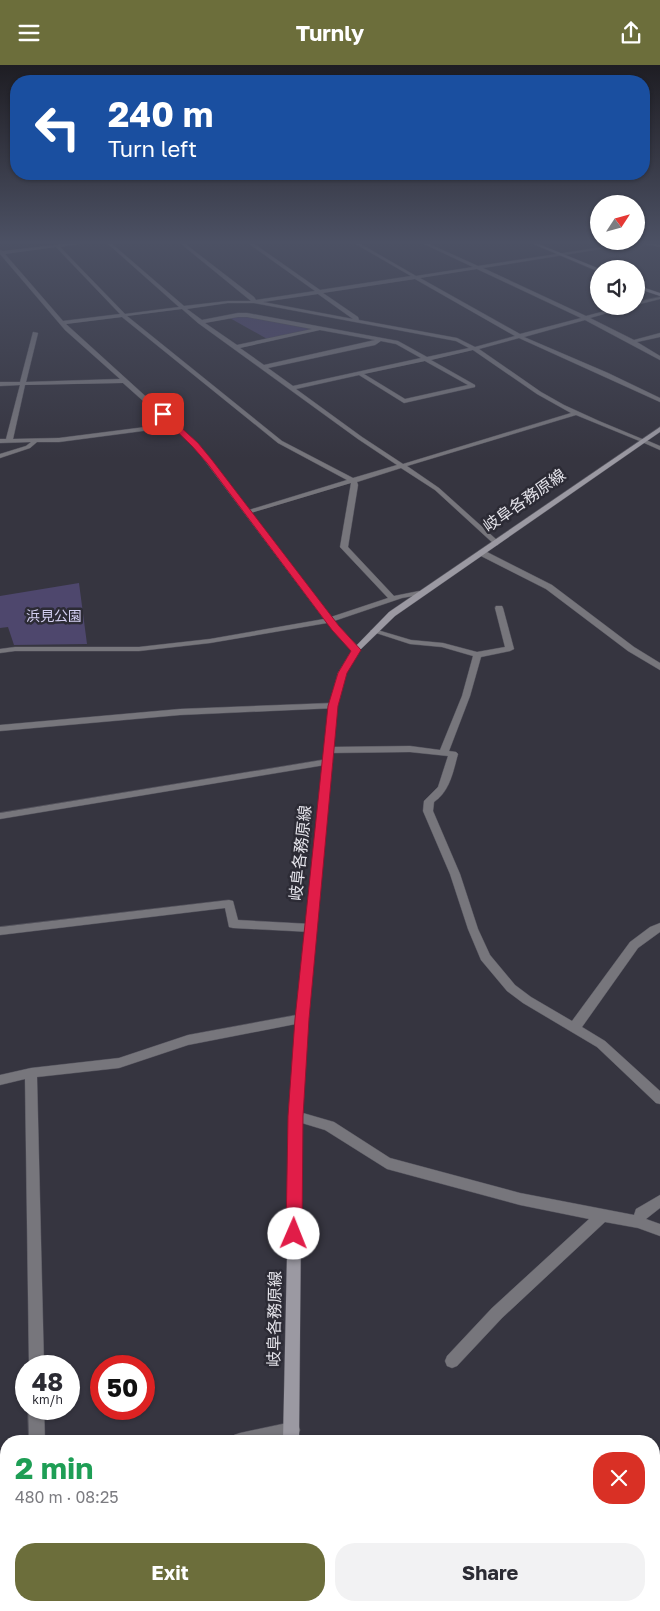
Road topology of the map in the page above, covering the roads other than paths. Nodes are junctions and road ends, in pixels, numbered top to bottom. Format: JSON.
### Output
{"nodes":[{"id":1,"x":55,"y":315,"type":"edge"},
{"id":2,"x":131,"y":315,"type":"edge"},
{"id":3,"x":192,"y":315,"type":"edge"},
{"id":4,"x":237,"y":315,"type":"edge"},
{"id":5,"x":249,"y":315,"type":"edge"},
{"id":6,"x":325,"y":315,"type":"edge"},
{"id":7,"x":352,"y":315,"type":"edge"},
{"id":8,"x":484,"y":315,"type":"edge"},
{"id":9,"x":578,"y":315,"type":"edge"},
{"id":10,"x":598,"y":315,"type":"edge"},
{"id":11,"x":125,"y":316,"type":"junction"},
{"id":12,"x":585,"y":319,"type":"junction"},
{"id":13,"x":200,"y":321,"type":"junction"},
{"id":14,"x":356,"y":321,"type":"junction"},
{"id":15,"x":62,"y":323,"type":"junction"},
{"id":16,"x":320,"y":329,"type":"junction"},
{"id":17,"x":35,"y":333,"type":"dead end"},
{"id":18,"x":660,"y":335,"type":"edge"},
{"id":19,"x":522,"y":337,"type":"junction"},
{"id":20,"x":380,"y":340,"type":"junction"},
{"id":21,"x":633,"y":342,"type":"junction"},
{"id":22,"x":236,"y":347,"type":"junction"},
{"id":23,"x":477,"y":348,"type":"junction"},
{"id":24,"x":660,"y":358,"type":"edge"},
{"id":25,"x":424,"y":359,"type":"junction"},
{"id":26,"x":264,"y":367,"type":"junction"},
{"id":27,"x":359,"y":373,"type":"junction"},
{"id":28,"x":126,"y":381,"type":"junction"},
{"id":29,"x":23,"y":383,"type":"junction"},
{"id":30,"x":0,"y":384,"type":"edge"},
{"id":31,"x":292,"y":388,"type":"junction"},
{"id":32,"x":660,"y":400,"type":"edge"},
{"id":33,"x":577,"y":413,"type":"junction"},
{"id":34,"x":176,"y":425,"type":"junction"},
{"id":35,"x":660,"y":429,"type":"edge"},
{"id":36,"x":0,"y":441,"type":"edge"},
{"id":37,"x":9,"y":441,"type":"junction"},
{"id":38,"x":644,"y":441,"type":"junction"},
{"id":39,"x":35,"y":442,"type":"junction"},
{"id":40,"x":660,"y":449,"type":"edge"},
{"id":41,"x":0,"y":456,"type":"edge"},
{"id":42,"x":404,"y":466,"type":"junction"},
{"id":43,"x":353,"y":481,"type":"junction"},
{"id":44,"x":249,"y":512,"type":"junction"},
{"id":45,"x":495,"y":543,"type":"junction"},
{"id":46,"x":482,"y":553,"type":"junction"},
{"id":47,"x":420,"y":593,"type":"junction"},
{"id":48,"x":393,"y":599,"type":"junction"},
{"id":49,"x":499,"y":608,"type":"dead end"},
{"id":50,"x":330,"y":620,"type":"junction"},
{"id":51,"x":374,"y":631,"type":"junction"},
{"id":52,"x":356,"y":650,"type":"junction"},
{"id":53,"x":0,"y":651,"type":"edge"},
{"id":54,"x":477,"y":655,"type":"junction"},
{"id":55,"x":660,"y":667,"type":"edge"},
{"id":56,"x":333,"y":706,"type":"junction"},
{"id":57,"x":0,"y":727,"type":"edge"},
{"id":58,"x":329,"y":750,"type":"junction"},
{"id":59,"x":444,"y":752,"type":"junction"},
{"id":60,"x":328,"y":761,"type":"junction"},
{"id":61,"x":0,"y":816,"type":"edge"},
{"id":62,"x":660,"y":927,"type":"edge"},
{"id":63,"x":311,"y":928,"type":"junction"},
{"id":64,"x":0,"y":931,"type":"edge"},
{"id":65,"x":302,"y":1019,"type":"junction"},
{"id":66,"x":574,"y":1029,"type":"junction"},
{"id":67,"x":31,"y":1073,"type":"junction"},
{"id":68,"x":0,"y":1080,"type":"edge"},
{"id":69,"x":660,"y":1099,"type":"edge"},
{"id":70,"x":296,"y":1116,"type":"junction"},
{"id":71,"x":660,"y":1201,"type":"edge"},
{"id":72,"x":602,"y":1215,"type":"junction"},
{"id":73,"x":638,"y":1222,"type":"junction"},
{"id":74,"x":660,"y":1230,"type":"edge"},
{"id":75,"x":36,"y":1355,"type":"edge"},
{"id":76,"x":452,"y":1361,"type":"dead end"},
{"id":77,"x":36,"y":1420,"type":"edge"},
{"id":78,"x":37,"y":1435,"type":"edge"},
{"id":79,"x":291,"y":1435,"type":"edge"}],
"edges":[{"from":1,"to":15,"type":"street"},
{"from":2,"to":11,"type":"street"},
{"from":3,"to":13,"type":"street"},
{"from":4,"to":13,"type":"street"},
{"from":5,"to":16,"type":"street"},
{"from":6,"to":14,"type":"street"},
{"from":7,"to":14,"type":"street"},
{"from":8,"to":19,"type":"street"},
{"from":9,"to":12,"type":"street"},
{"from":10,"to":12,"type":"street"},
{"from":11,"to":15,"type":"street"},
{"from":11,"to":43,"type":"street"},
{"from":12,"to":19,"type":"street"},
{"from":12,"to":21,"type":"street"},
{"from":13,"to":22,"type":"street"},
{"from":14,"to":23,"type":"street"},
{"from":15,"to":28,"type":"street"},
{"from":16,"to":20,"type":"street"},
{"from":16,"to":22,"type":"street"},
{"from":17,"to":29,"type":"street"},
{"from":18,"to":21,"type":"street"},
{"from":19,"to":23,"type":"street"},
{"from":19,"to":32,"type":"street"},
{"from":20,"to":25,"type":"street"},
{"from":20,"to":26,"type":"street"},
{"from":21,"to":24,"type":"street"},
{"from":22,"to":26,"type":"street"},
{"from":23,"to":25,"type":"street"},
{"from":23,"to":33,"type":"street"},
{"from":25,"to":27,"type":"street"},
{"from":25,"to":27,"type":"street"},
{"from":26,"to":31,"type":"street"},
{"from":27,"to":31,"type":"street"},
{"from":28,"to":29,"type":"street"},
{"from":28,"to":34,"type":"street"},
{"from":29,"to":30,"type":"street"},
{"from":29,"to":37,"type":"street"},
{"from":31,"to":42,"type":"street"},
{"from":33,"to":38,"type":"street"},
{"from":33,"to":42,"type":"street"},
{"from":34,"to":39,"type":"street"},
{"from":34,"to":44,"type":"street"},
{"from":35,"to":38,"type":"main road","name":"岐阜各務原線"},
{"from":36,"to":37,"type":"street"},
{"from":37,"to":39,"type":"street"},
{"from":38,"to":40,"type":"street"},
{"from":38,"to":45,"type":"main road","name":"岐阜各務原線"},
{"from":39,"to":41,"type":"street"},
{"from":42,"to":43,"type":"street"},
{"from":42,"to":45,"type":"street"},
{"from":43,"to":44,"type":"street"},
{"from":43,"to":48,"type":"street"},
{"from":44,"to":50,"type":"street"},
{"from":45,"to":46,"type":"main road","name":"岐阜各務原線"},
{"from":46,"to":47,"type":"main road","name":"岐阜各務原線"},
{"from":46,"to":55,"type":"street"},
{"from":47,"to":48,"type":"street"},
{"from":47,"to":51,"type":"main road","name":"岐阜各務原線"},
{"from":48,"to":50,"type":"street"},
{"from":49,"to":54,"type":"street"},
{"from":50,"to":52,"type":"street"},
{"from":50,"to":53,"type":"street"},
{"from":51,"to":52,"type":"main road","name":"岐阜各務原線"},
{"from":51,"to":54,"type":"street"},
{"from":52,"to":56,"type":"main road","name":"岐阜各務原線"},
{"from":54,"to":59,"type":"street"},
{"from":56,"to":57,"type":"street"},
{"from":56,"to":58,"type":"main road","name":"岐阜各務原線"},
{"from":58,"to":59,"type":"street"},
{"from":58,"to":60,"type":"main road","name":"岐阜各務原線"},
{"from":59,"to":66,"type":"street"},
{"from":60,"to":61,"type":"street"},
{"from":60,"to":63,"type":"main road","name":"岐阜各務原線"},
{"from":62,"to":66,"type":"street"},
{"from":63,"to":64,"type":"street"},
{"from":63,"to":65,"type":"main road","name":"岐阜各務原線"},
{"from":65,"to":67,"type":"street"},
{"from":65,"to":70,"type":"main road","name":"岐阜各務原線"},
{"from":66,"to":69,"type":"street"},
{"from":67,"to":68,"type":"street"},
{"from":67,"to":75,"type":"street"},
{"from":70,"to":72,"type":"street"},
{"from":70,"to":79,"type":"main road","name":"岐阜各務原線"},
{"from":71,"to":73,"type":"street"},
{"from":72,"to":73,"type":"street"},
{"from":72,"to":76,"type":"street"},
{"from":73,"to":74,"type":"street"},
{"from":77,"to":78,"type":"street"}]}
